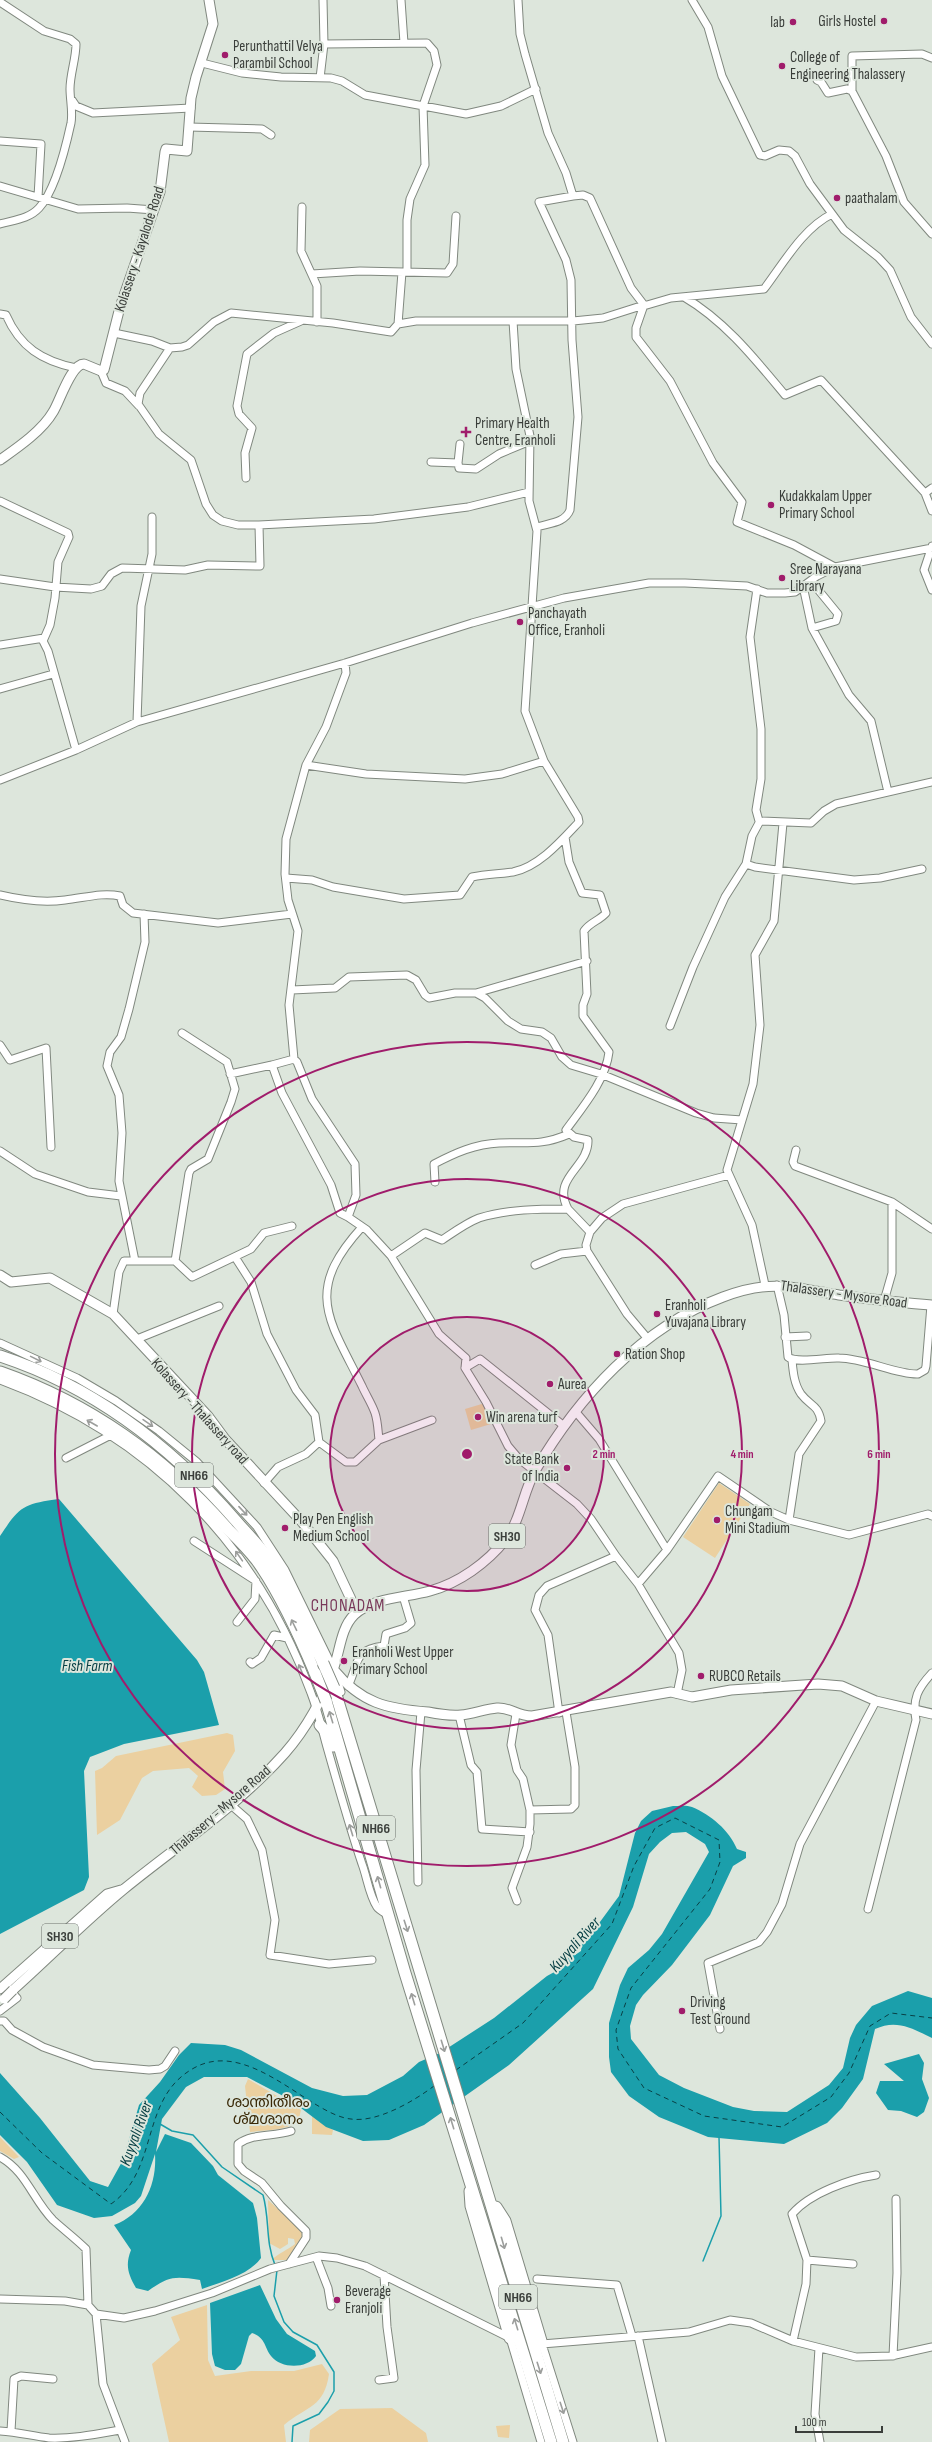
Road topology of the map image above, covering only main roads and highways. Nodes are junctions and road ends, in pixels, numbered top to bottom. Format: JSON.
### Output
{"nodes":[{"id":1,"x":209,"y":0,"type":"edge"},
{"id":2,"x":0,"y":460,"type":"edge"},
{"id":3,"x":0,"y":1275,"type":"edge"},
{"id":4,"x":931,"y":1305,"type":"edge"},
{"id":5,"x":0,"y":1356,"type":"edge"},
{"id":6,"x":0,"y":1372,"type":"edge"},
{"id":7,"x":357,"y":1612,"type":"junction"},
{"id":8,"x":334,"y":1670,"type":"junction"},
{"id":9,"x":346,"y":1710,"type":"road end"},
{"id":10,"x":932,"y":1714,"type":"edge"},
{"id":11,"x":320,"y":1725,"type":"road end"},
{"id":12,"x":351,"y":1744,"type":"junction"},
{"id":13,"x":347,"y":1772,"type":"junction"},
{"id":14,"x":124,"y":1889,"type":"junction"},
{"id":15,"x":2,"y":1984,"type":"edge"},
{"id":16,"x":2,"y":2000,"type":"edge"},
{"id":17,"x":470,"y":2177,"type":"junction"},
{"id":18,"x":490,"y":2198,"type":"junction"},
{"id":19,"x":512,"y":2339,"type":"road end"},
{"id":20,"x":542,"y":2344,"type":"road end"},
{"id":21,"x":551,"y":2442,"type":"edge"},
{"id":22,"x":563,"y":2442,"type":"edge"}],
"edges":[{"from":1,"to":2,"type":"main road","name":"Kolassery - Kayalode Road"},
{"from":3,"to":7,"type":"main road","name":"Kolassery - Thalassery road"},
{"from":4,"to":7,"type":"main road","name":"Thalassery - Mysore Road","number":"SH30"},
{"from":5,"to":12,"type":"highway","number":"NH66","bridge":true},
{"from":13,"to":6,"type":"highway","number":"NH66","one_way":true,"bridge":true},
{"from":7,"to":8,"type":"main road","name":"Thalassery - Mysore Road","number":"SH30"},
{"from":8,"to":10,"type":"main road"},
{"from":8,"to":14,"type":"main road","name":"Thalassery - Mysore Road","number":"SH30"},
{"from":9,"to":12,"type":"highway"},
{"from":11,"to":13,"type":"highway"},
{"from":12,"to":18,"type":"highway","number":"NH66","one_way":true},
{"from":17,"to":13,"type":"highway","number":"NH66","one_way":true},
{"from":14,"to":15,"type":"main road","number":"SH30"},
{"from":14,"to":16,"type":"main road","number":"sh30","bridge":true},
{"from":17,"to":19,"type":"highway"},
{"from":21,"to":17,"type":"highway","number":"NH66","one_way":true},
{"from":18,"to":20,"type":"highway"},
{"from":18,"to":22,"type":"highway","number":"NH66","one_way":true}]}
